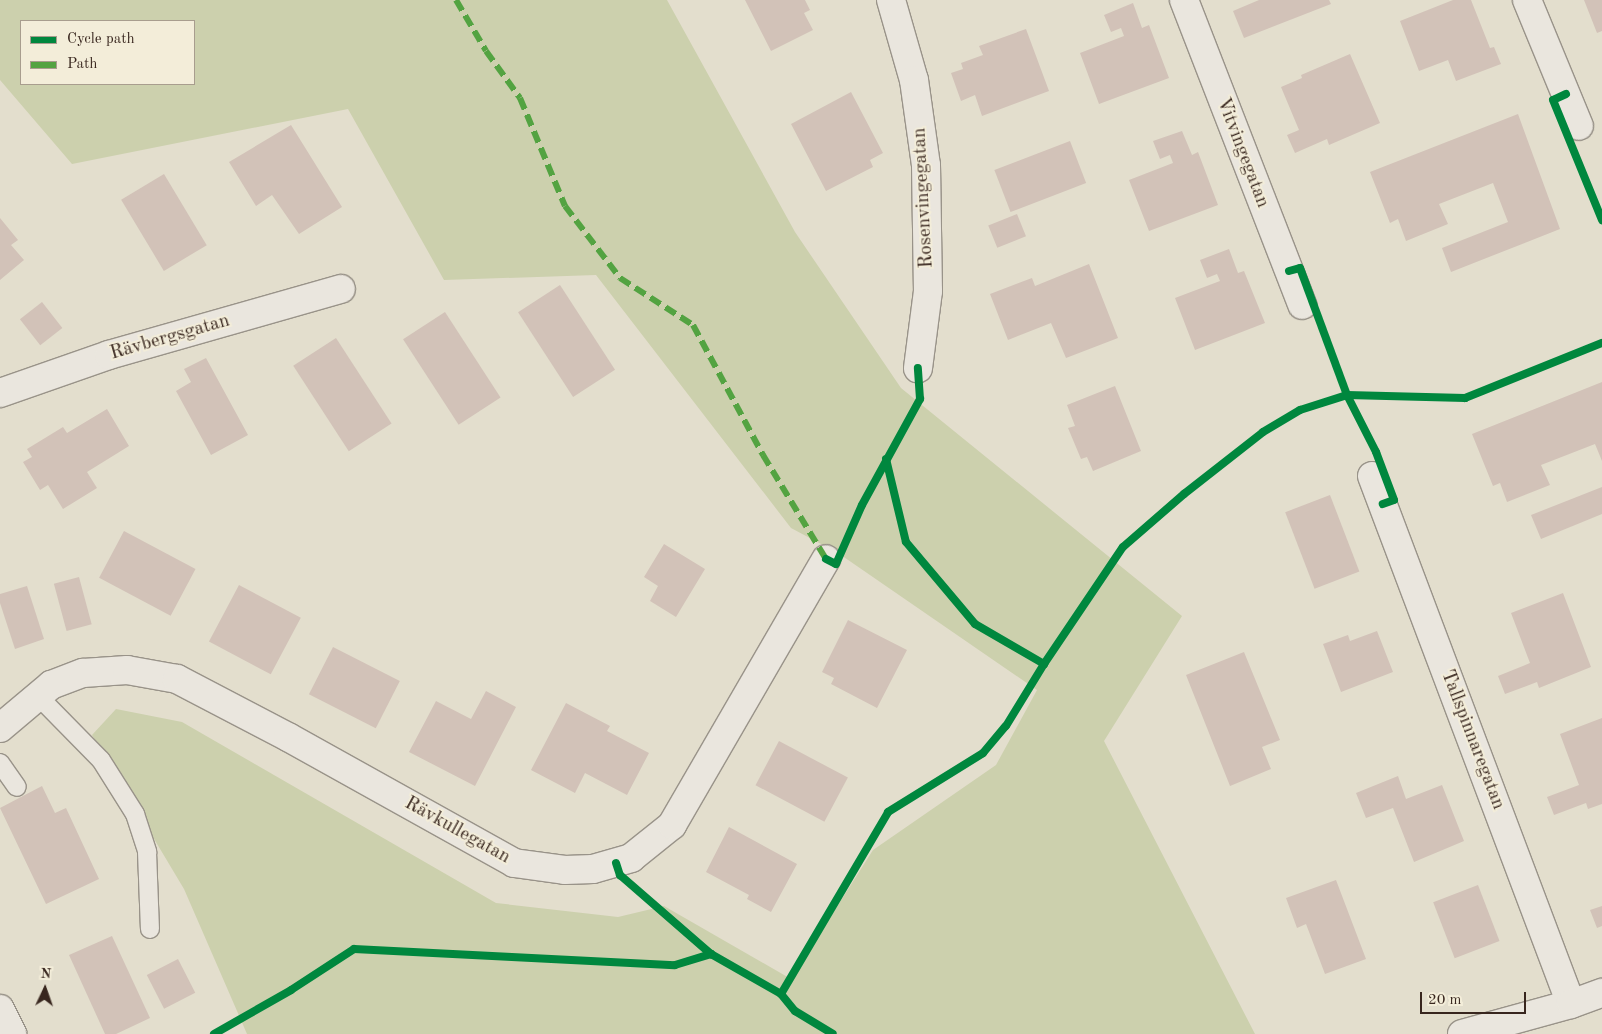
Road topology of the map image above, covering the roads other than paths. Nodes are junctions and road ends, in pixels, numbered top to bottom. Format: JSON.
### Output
{"nodes":[{"id":1,"x":891,"y":0,"type":"edge"},
{"id":2,"x":1184,"y":0,"type":"edge"},
{"id":3,"x":1527,"y":0,"type":"edge"},
{"id":4,"x":1580,"y":126,"type":"dead end"},
{"id":5,"x":341,"y":288,"type":"dead end"},
{"id":6,"x":1302,"y":304,"type":"dead end"},
{"id":7,"x":918,"y":368,"type":"dead end"},
{"id":8,"x":0,"y":393,"type":"edge"},
{"id":9,"x":1372,"y":476,"type":"dead end"},
{"id":10,"x":826,"y":558,"type":"dead end"},
{"id":11,"x":39,"y":697,"type":"junction"},
{"id":12,"x":0,"y":728,"type":"edge"},
{"id":13,"x":0,"y":762,"type":"edge"},
{"id":14,"x":17,"y":787,"type":"dead end"},
{"id":15,"x":150,"y":929,"type":"dead end"},
{"id":16,"x":1602,"y":992,"type":"edge"},
{"id":17,"x":1571,"y":1004,"type":"junction"},
{"id":18,"x":0,"y":1009,"type":"edge"},
{"id":19,"x":12,"y":1034,"type":"edge"},
{"id":20,"x":1462,"y":1034,"type":"edge"}],
"edges":[{"from":1,"to":7,"type":"street","name":"Rosenvingegatan"},
{"from":2,"to":6,"type":"street","name":"Vitvingegatan"},
{"from":3,"to":4,"type":"street"},
{"from":5,"to":8,"type":"street","name":"Rävbergsgatan"},
{"from":9,"to":17,"type":"street","name":"Tallspinnaregatan"},
{"from":10,"to":11,"type":"street","name":"Rävkullegatan"},
{"from":11,"to":12,"type":"street","name":"Rävkullegatan"},
{"from":11,"to":15,"type":"lane"},
{"from":13,"to":14,"type":"lane"},
{"from":16,"to":17,"type":"street"},
{"from":17,"to":20,"type":"street"},
{"from":18,"to":19,"type":"street"}]}
